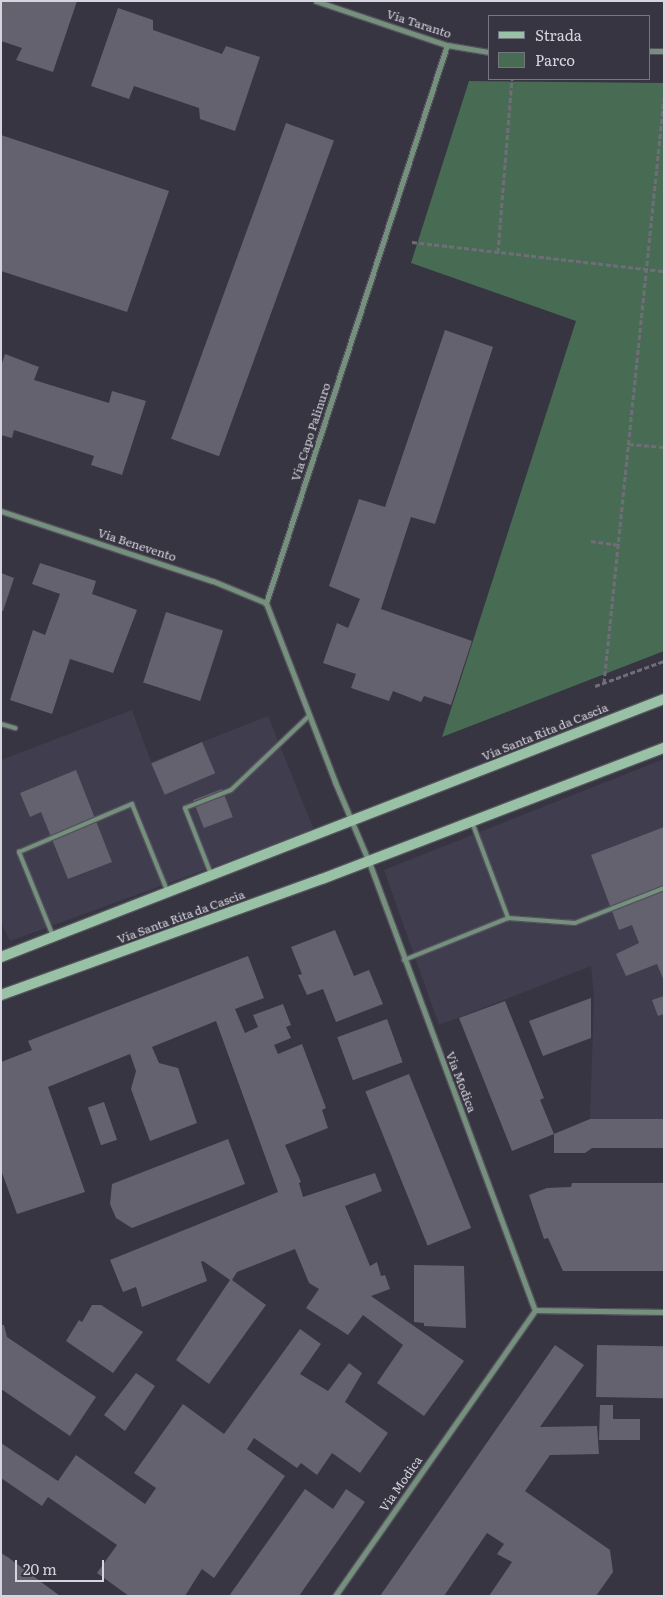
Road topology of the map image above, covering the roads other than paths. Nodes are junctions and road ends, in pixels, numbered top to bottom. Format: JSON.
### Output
{"nodes":[{"id":1,"x":316,"y":1,"type":"edge"},
{"id":2,"x":447,"y":45,"type":"junction"},
{"id":3,"x":650,"y":51,"type":"edge"},
{"id":4,"x":664,"y":51,"type":"edge"},
{"id":5,"x":488,"y":52,"type":"edge"},
{"id":6,"x":1,"y":510,"type":"edge"},
{"id":7,"x":266,"y":603,"type":"junction"},
{"id":8,"x":664,"y":699,"type":"edge"},
{"id":9,"x":309,"y":716,"type":"junction"},
{"id":10,"x":1,"y":724,"type":"edge"},
{"id":11,"x":15,"y":728,"type":"dead end"},
{"id":12,"x":664,"y":748,"type":"edge"},
{"id":13,"x":351,"y":822,"type":"junction"},
{"id":14,"x":472,"y":822,"type":"junction"},
{"id":15,"x":369,"y":862,"type":"junction"},
{"id":16,"x":212,"y":875,"type":"junction"},
{"id":17,"x":664,"y":888,"type":"edge"},
{"id":18,"x":167,"y":892,"type":"junction"},
{"id":19,"x":508,"y":918,"type":"junction"},
{"id":20,"x":54,"y":938,"type":"junction"},
{"id":21,"x":1,"y":957,"type":"edge"},
{"id":22,"x":404,"y":960,"type":"junction"},
{"id":23,"x":1,"y":995,"type":"edge"},
{"id":24,"x":536,"y":1310,"type":"junction"},
{"id":25,"x":664,"y":1312,"type":"edge"},
{"id":26,"x":335,"y":1596,"type":"edge"}],
"edges":[{"from":1,"to":2,"type":"street","name":"Via Taranto"},
{"from":2,"to":5,"type":"street","name":"Via Taranto"},
{"from":2,"to":7,"type":"street","name":"Via Capo Palinuro"},
{"from":3,"to":4,"type":"street"},
{"from":6,"to":7,"type":"street","name":"Via Benevento"},
{"from":7,"to":9,"type":"street"},
{"from":8,"to":13,"type":"main road","name":"Via Santa Rita da Cascia"},
{"from":9,"to":13,"type":"street"},
{"from":9,"to":16,"type":"lane"},
{"from":10,"to":11,"type":"lane"},
{"from":12,"to":14,"type":"main road","name":"Via Santa Rita da Cascia"},
{"from":13,"to":15,"type":"street"},
{"from":13,"to":16,"type":"main road","name":"Via Santa Rita da Cascia"},
{"from":14,"to":15,"type":"main road","name":"Via Santa Rita da Cascia"},
{"from":14,"to":19,"type":"lane"},
{"from":15,"to":22,"type":"street","name":"Via Modica"},
{"from":15,"to":23,"type":"main road","name":"Via Santa Rita da Cascia"},
{"from":16,"to":18,"type":"main road","name":"Via Santa Rita da Cascia"},
{"from":17,"to":19,"type":"lane"},
{"from":18,"to":20,"type":"main road","name":"Via Santa Rita da Cascia"},
{"from":18,"to":20,"type":"lane"},
{"from":19,"to":22,"type":"lane"},
{"from":20,"to":21,"type":"main road","name":"Via Santa Rita da Cascia"},
{"from":22,"to":24,"type":"street","name":"Via Modica"},
{"from":24,"to":25,"type":"street"},
{"from":24,"to":26,"type":"street","name":"Via Modica"}]}
